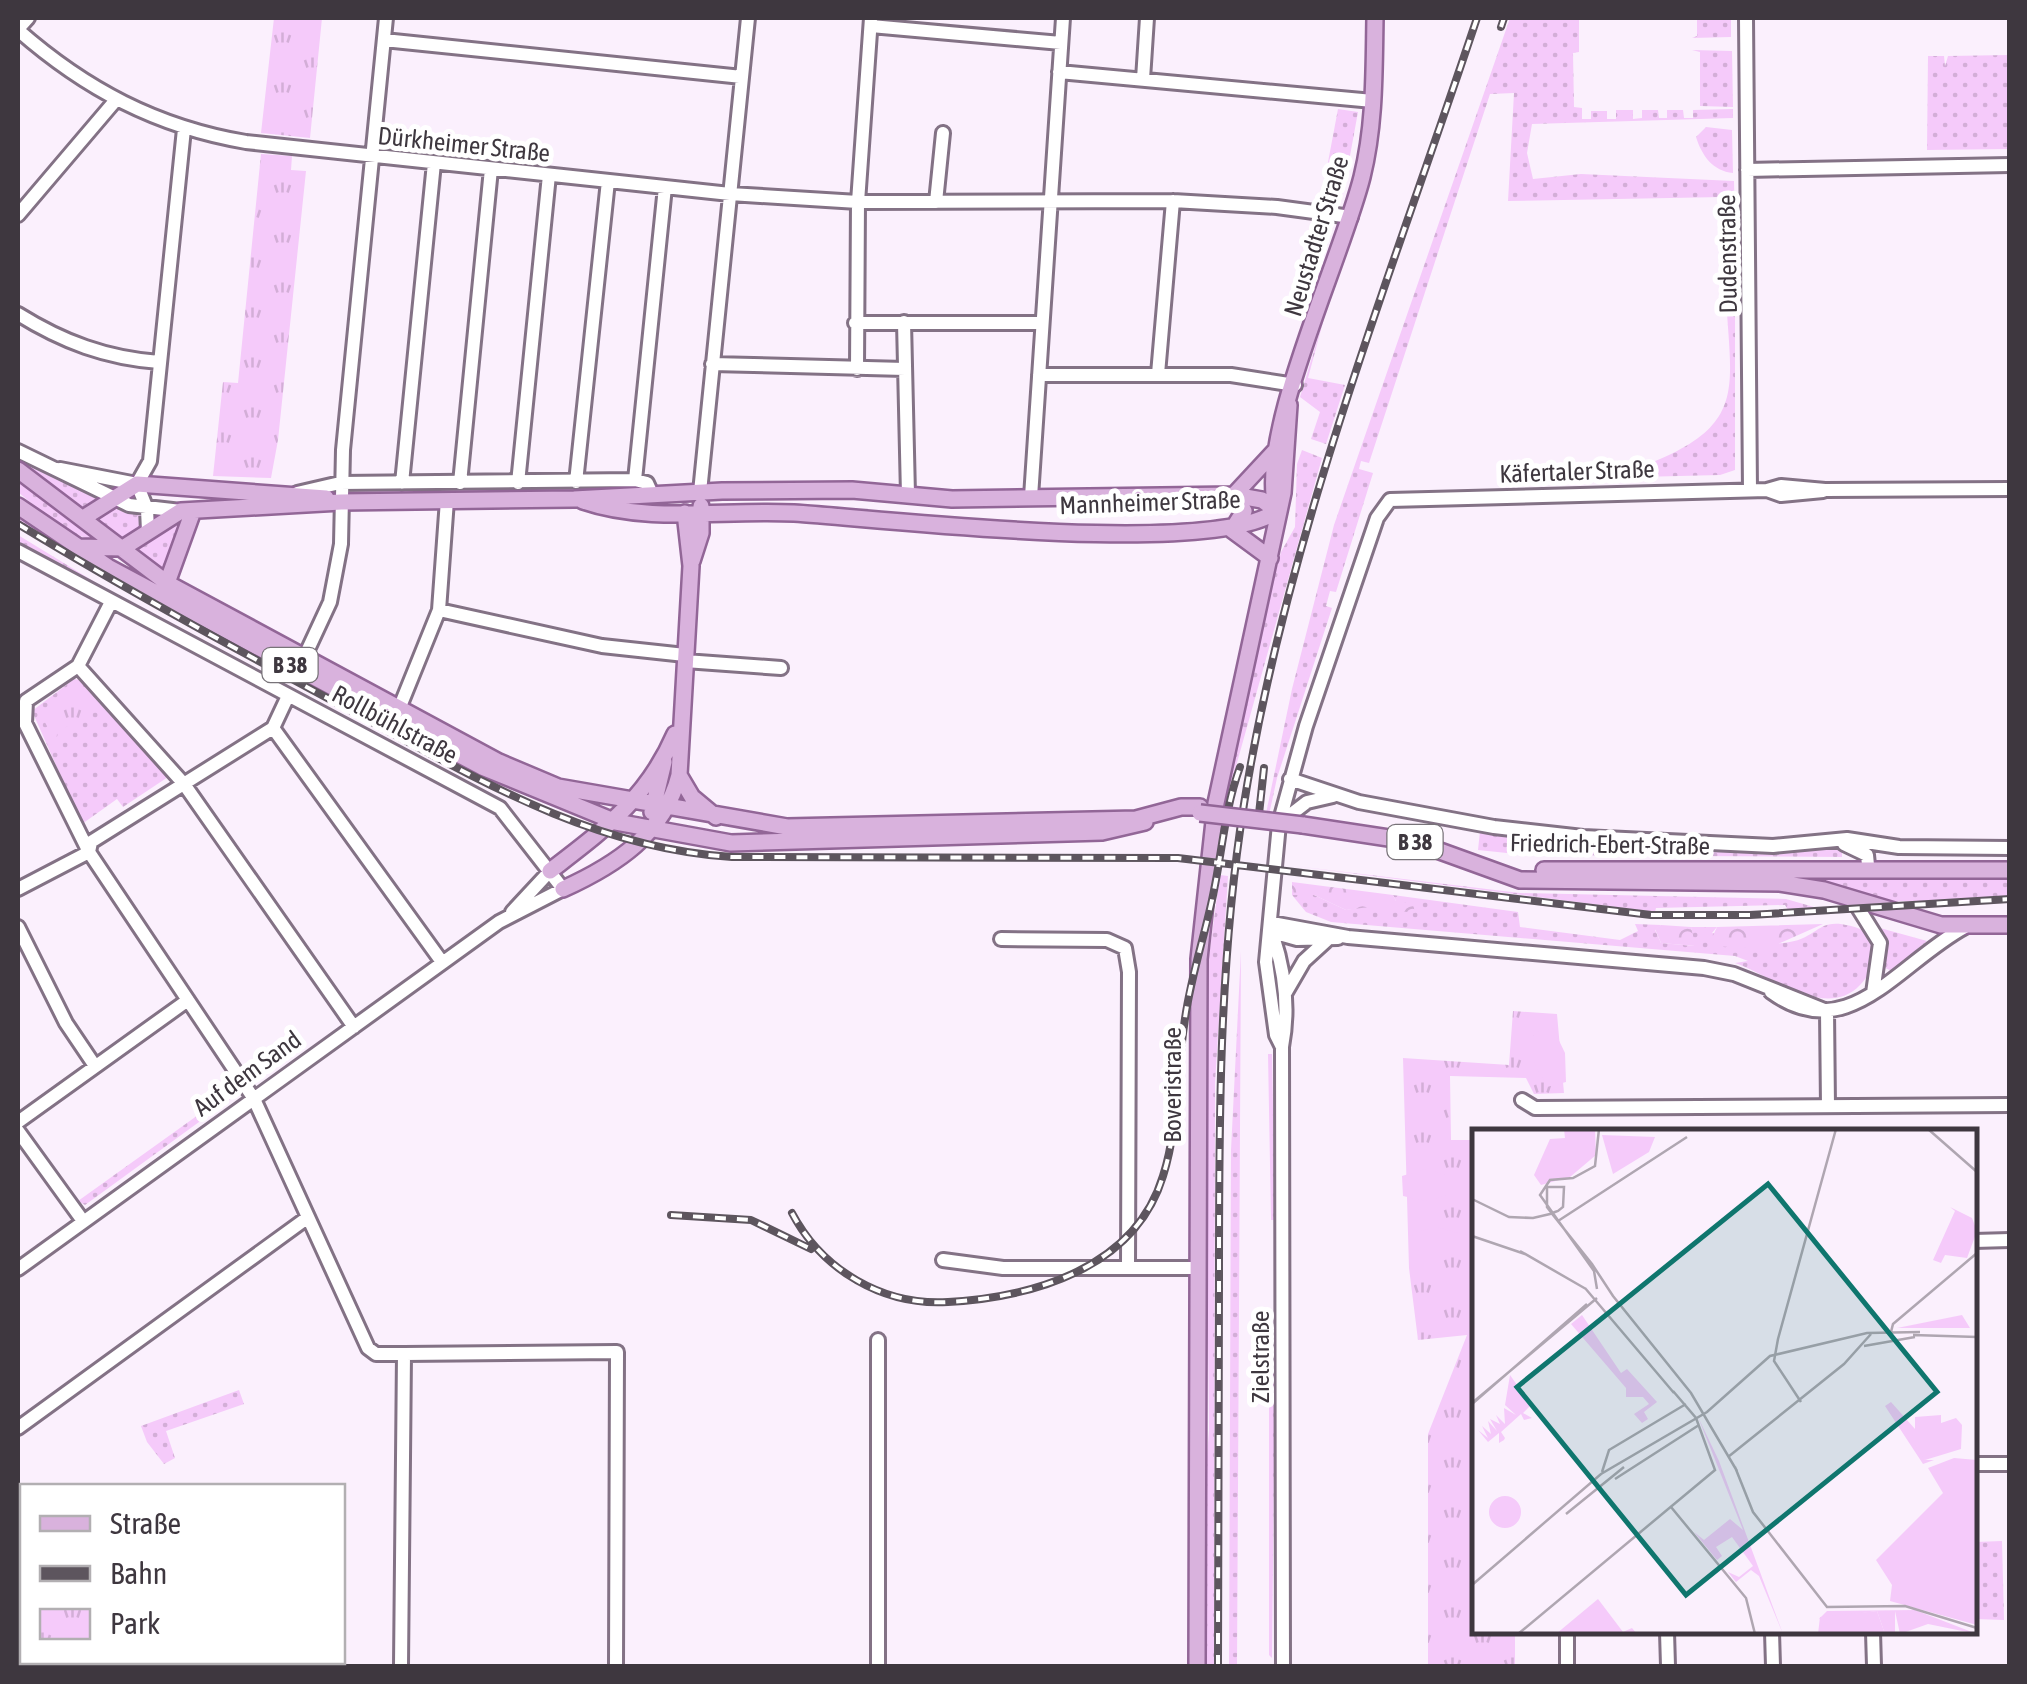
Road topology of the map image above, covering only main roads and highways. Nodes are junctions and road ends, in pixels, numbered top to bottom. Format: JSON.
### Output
{"nodes":[{"id":1,"x":1375,"y":18,"type":"edge"},
{"id":2,"x":1289,"y":405,"type":"junction"},
{"id":3,"x":1274,"y":452,"type":"junction"},
{"id":4,"x":19,"y":472,"type":"edge"},
{"id":5,"x":242,"y":490,"type":"junction"},
{"id":6,"x":575,"y":490,"type":"junction"},
{"id":7,"x":852,"y":490,"type":"junction"},
{"id":8,"x":700,"y":492,"type":"junction"},
{"id":9,"x":652,"y":494,"type":"junction"},
{"id":10,"x":901,"y":495,"type":"junction"},
{"id":11,"x":1234,"y":495,"type":"junction"},
{"id":12,"x":341,"y":502,"type":"junction"},
{"id":13,"x":18,"y":506,"type":"edge"},
{"id":14,"x":240,"y":510,"type":"junction"},
{"id":15,"x":187,"y":511,"type":"junction"},
{"id":16,"x":1277,"y":511,"type":"junction"},
{"id":17,"x":643,"y":513,"type":"junction"},
{"id":18,"x":694,"y":513,"type":"junction"},
{"id":19,"x":85,"y":517,"type":"junction"},
{"id":20,"x":849,"y":518,"type":"junction"},
{"id":21,"x":877,"y":520,"type":"junction"},
{"id":22,"x":1232,"y":530,"type":"junction"},
{"id":23,"x":74,"y":546,"type":"junction"},
{"id":24,"x":123,"y":548,"type":"junction"},
{"id":25,"x":1270,"y":558,"type":"junction"},
{"id":26,"x":167,"y":583,"type":"junction"},
{"id":27,"x":678,"y":726,"type":"junction"},
{"id":28,"x":664,"y":759,"type":"junction"},
{"id":29,"x":678,"y":775,"type":"junction"},
{"id":30,"x":632,"y":802,"type":"junction"},
{"id":31,"x":660,"y":808,"type":"junction"},
{"id":32,"x":577,"y":809,"type":"junction"},
{"id":33,"x":1200,"y":810,"type":"junction"},
{"id":34,"x":716,"y":817,"type":"junction"},
{"id":35,"x":616,"y":822,"type":"junction"},
{"id":36,"x":1304,"y":822,"type":"junction"},
{"id":37,"x":644,"y":829,"type":"junction"},
{"id":38,"x":593,"y":838,"type":"junction"},
{"id":39,"x":2010,"y":870,"type":"edge"},
{"id":40,"x":550,"y":871,"type":"road end"},
{"id":41,"x":563,"y":889,"type":"road end"},
{"id":42,"x":2010,"y":926,"type":"edge"},
{"id":43,"x":1196,"y":1666,"type":"edge"}],
"edges":[{"from":1,"to":2,"type":"main road","name":"Neustadter Straße"},
{"from":2,"to":3,"type":"main road","name":"Neustadter Straße"},
{"from":2,"to":16,"type":"main road","name":"Neustadter Straße"},
{"from":3,"to":11,"type":"main road"},
{"from":3,"to":16,"type":"main road","name":"Neustadter Straße"},
{"from":4,"to":19,"type":"main road","number":"B 38"},
{"from":5,"to":12,"type":"main road","name":"Mannheimer Straße"},
{"from":5,"to":14,"type":"main road"},
{"from":5,"to":19,"type":"main road","name":"Mannheimer Straße"},
{"from":6,"to":9,"type":"main road","name":"Mannheimer Straße"},
{"from":6,"to":12,"type":"main road","name":"Mannheimer Straße"},
{"from":6,"to":17,"type":"main road","name":"Mannheimer Straße"},
{"from":7,"to":8,"type":"main road","name":"Mannheimer Straße"},
{"from":7,"to":10,"type":"main road","name":"Mannheimer Straße"},
{"from":7,"to":20,"type":"main road"},
{"from":8,"to":9,"type":"main road","name":"Mannheimer Straße"},
{"from":8,"to":18,"type":"main road"},
{"from":9,"to":17,"type":"main road"},
{"from":10,"to":11,"type":"main road","name":"Mannheimer Straße"},
{"from":10,"to":21,"type":"main road"},
{"from":11,"to":16,"type":"main road","name":"Mannheimer Straße"},
{"from":11,"to":22,"type":"main road"},
{"from":12,"to":14,"type":"main road","name":"Mannheimer Straße"},
{"from":13,"to":23,"type":"main road","number":"B 38"},
{"from":14,"to":15,"type":"main road","name":"Mannheimer Straße"},
{"from":15,"to":24,"type":"main road"},
{"from":15,"to":26,"type":"main road"},
{"from":16,"to":22,"type":"main road","name":"Mannheimer Straße"},
{"from":16,"to":25,"type":"main road","name":"Boveristraße"},
{"from":17,"to":18,"type":"main road","name":"Mannheimer Straße"},
{"from":18,"to":20,"type":"main road","name":"Mannheimer Straße"},
{"from":18,"to":27,"type":"main road"},
{"from":19,"to":24,"type":"main road","number":"B 38"},
{"from":20,"to":21,"type":"main road","name":"Mannheimer Straße"},
{"from":21,"to":22,"type":"main road","name":"Mannheimer Straße"},
{"from":22,"to":25,"type":"main road"},
{"from":23,"to":24,"type":"main road"},
{"from":23,"to":32,"type":"main road","name":"Rollbühlstraße","number":"B 38"},
{"from":24,"to":26,"type":"main road","name":"Rollbühlstraße","number":"B 38"},
{"from":25,"to":43,"type":"main road","name":"Boveristraße"},
{"from":26,"to":30,"type":"main road","name":"Rollbühlstraße","number":"B 38"},
{"from":27,"to":28,"type":"main road"},
{"from":27,"to":29,"type":"main road"},
{"from":28,"to":30,"type":"main road","name":"Auf dem Sand"},
{"from":28,"to":31,"type":"main road"},
{"from":29,"to":31,"type":"main road"},
{"from":29,"to":34,"type":"main road"},
{"from":30,"to":31,"type":"main road","name":"Rollbühlstraße","number":"B 38"},
{"from":30,"to":35,"type":"main road","name":"Auf dem Sand"},
{"from":31,"to":34,"type":"main road","name":"Rollbühlstraße","number":"B 38"},
{"from":31,"to":37,"type":"main road","name":"Auf dem Sand"},
{"from":32,"to":35,"type":"main road","name":"Rollbühlstraße","number":"B 38"},
{"from":32,"to":38,"type":"main road"},
{"from":33,"to":34,"type":"main road","name":"Rollbühlstraße","number":"B 38"},
{"from":33,"to":36,"type":"main road","number":"B 38","bridge":true},
{"from":33,"to":37,"type":"main road","name":"Rollbühlstraße","number":"B 38"},
{"from":35,"to":37,"type":"main road","name":"Rollbühlstraße","number":"B 38"},
{"from":35,"to":38,"type":"main road","name":"Auf dem Sand"},
{"from":36,"to":39,"type":"main road","name":"Friedrich-Ebert-Straße","number":"B 38"},
{"from":36,"to":42,"type":"main road","name":"Friedrich-Ebert-Straße","number":"B 38"},
{"from":37,"to":41,"type":"main road","name":"Auf dem Sand"},
{"from":38,"to":40,"type":"main road","name":"Auf dem Sand"}]}
